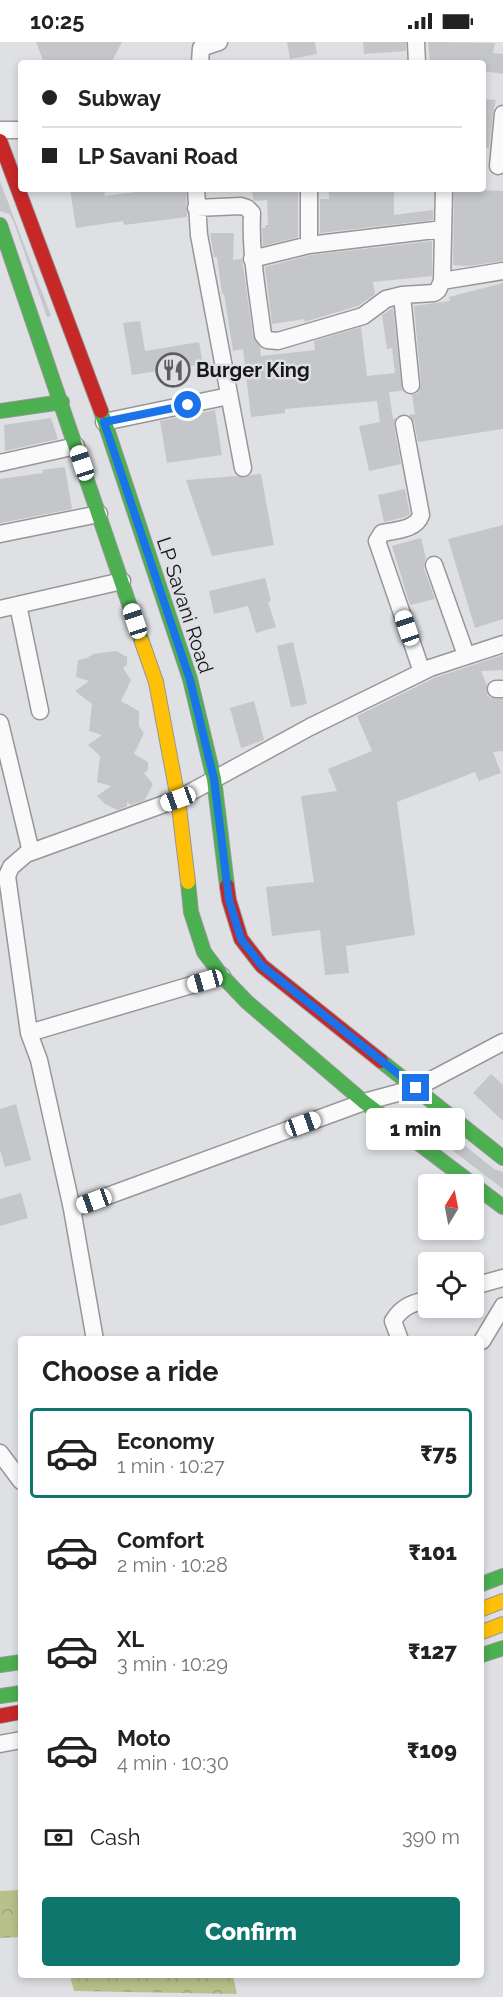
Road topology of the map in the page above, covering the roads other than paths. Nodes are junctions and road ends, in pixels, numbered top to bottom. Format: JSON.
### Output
{"nodes":[{"id":1,"x":219,"y":42,"type":"edge"},
{"id":2,"x":416,"y":42,"type":"edge"},
{"id":3,"x":200,"y":60,"type":"edge"},
{"id":4,"x":417,"y":60,"type":"edge"},
{"id":5,"x":503,"y":114,"type":"edge"},
{"id":6,"x":0,"y":129,"type":"edge"},
{"id":7,"x":18,"y":130,"type":"edge"},
{"id":8,"x":0,"y":141,"type":"edge"},
{"id":9,"x":494,"y":167,"type":"edge"},
{"id":10,"x":18,"y":190,"type":"edge"},
{"id":11,"x":19,"y":192,"type":"edge"},
{"id":12,"x":196,"y":192,"type":"edge"},
{"id":13,"x":309,"y":192,"type":"edge"},
{"id":14,"x":444,"y":192,"type":"edge"},
{"id":15,"x":196,"y":208,"type":"junction"},
{"id":16,"x":0,"y":225,"type":"edge"},
{"id":17,"x":443,"y":229,"type":"junction"},
{"id":18,"x":309,"y":245,"type":"junction"},
{"id":19,"x":252,"y":259,"type":"junction"},
{"id":20,"x":503,"y":271,"type":"edge"},
{"id":21,"x":442,"y":281,"type":"junction"},
{"id":22,"x":402,"y":295,"type":"junction"},
{"id":23,"x":411,"y":385,"type":"dead end"},
{"id":24,"x":229,"y":396,"type":"junction"},
{"id":25,"x":62,"y":402,"type":"junction"},
{"id":26,"x":0,"y":411,"type":"edge"},
{"id":27,"x":104,"y":422,"type":"junction"},
{"id":28,"x":404,"y":424,"type":"dead end"},
{"id":29,"x":76,"y":446,"type":"junction"},
{"id":30,"x":0,"y":463,"type":"edge"},
{"id":31,"x":243,"y":468,"type":"dead end"},
{"id":32,"x":99,"y":514,"type":"junction"},
{"id":33,"x":0,"y":534,"type":"edge"},
{"id":34,"x":434,"y":565,"type":"dead end"},
{"id":35,"x":122,"y":581,"type":"junction"},
{"id":36,"x":18,"y":605,"type":"junction"},
{"id":37,"x":0,"y":609,"type":"edge"},
{"id":38,"x":503,"y":644,"type":"edge"},
{"id":39,"x":466,"y":655,"type":"junction"},
{"id":40,"x":422,"y":672,"type":"junction"},
{"id":41,"x":40,"y":711,"type":"dead end"},
{"id":42,"x":0,"y":723,"type":"edge"},
{"id":43,"x":5,"y":760,"type":"edge"},
{"id":44,"x":214,"y":779,"type":"junction"},
{"id":45,"x":178,"y":799,"type":"junction"},
{"id":46,"x":31,"y":852,"type":"junction"},
{"id":47,"x":4,"y":876,"type":"edge"},
{"id":48,"x":222,"y":976,"type":"junction"},
{"id":49,"x":29,"y":1033,"type":"junction"},
{"id":50,"x":502,"y":1045,"type":"edge"},
{"id":51,"x":416,"y":1088,"type":"junction"},
{"id":52,"x":364,"y":1102,"type":"junction"},
{"id":53,"x":503,"y":1158,"type":"edge"},
{"id":54,"x":503,"y":1207,"type":"edge"},
{"id":55,"x":72,"y":1209,"type":"junction"},
{"id":56,"x":503,"y":1278,"type":"edge"},
{"id":57,"x":484,"y":1283,"type":"edge"},
{"id":58,"x":418,"y":1302,"type":"edge"},
{"id":59,"x":503,"y":1306,"type":"edge"},
{"id":60,"x":94,"y":1336,"type":"edge"},
{"id":61,"x":399,"y":1336,"type":"edge"},
{"id":62,"x":484,"y":1338,"type":"edge"},
{"id":63,"x":0,"y":1453,"type":"edge"},
{"id":64,"x":18,"y":1476,"type":"edge"},
{"id":65,"x":503,"y":1576,"type":"edge"},
{"id":66,"x":484,"y":1583,"type":"edge"},
{"id":67,"x":503,"y":1601,"type":"edge"},
{"id":68,"x":484,"y":1608,"type":"edge"},
{"id":69,"x":503,"y":1624,"type":"edge"},
{"id":70,"x":484,"y":1631,"type":"edge"},
{"id":71,"x":503,"y":1648,"type":"edge"},
{"id":72,"x":484,"y":1653,"type":"edge"},
{"id":73,"x":18,"y":1662,"type":"edge"},
{"id":74,"x":0,"y":1665,"type":"edge"},
{"id":75,"x":18,"y":1693,"type":"edge"},
{"id":76,"x":0,"y":1696,"type":"edge"},
{"id":77,"x":18,"y":1713,"type":"edge"},
{"id":78,"x":0,"y":1716,"type":"edge"},
{"id":79,"x":18,"y":1741,"type":"edge"},
{"id":80,"x":0,"y":1744,"type":"edge"}],
"edges":[{"from":1,"to":3,"type":"street"},
{"from":2,"to":4,"type":"street"},
{"from":5,"to":9,"type":"street"},
{"from":6,"to":7,"type":"street"},
{"from":8,"to":10,"type":"main road","name":"LP Savani Road"},
{"from":11,"to":27,"type":"main road","name":"LP Savani Road"},
{"from":12,"to":15,"type":"street"},
{"from":13,"to":18,"type":"street"},
{"from":14,"to":17,"type":"street"},
{"from":15,"to":19,"type":"street"},
{"from":15,"to":24,"type":"street"},
{"from":16,"to":25,"type":"main road"},
{"from":17,"to":18,"type":"street"},
{"from":17,"to":21,"type":"street"},
{"from":18,"to":19,"type":"street"},
{"from":19,"to":22,"type":"street"},
{"from":20,"to":21,"type":"street"},
{"from":21,"to":22,"type":"street"},
{"from":22,"to":23,"type":"street"},
{"from":24,"to":27,"type":"street"},
{"from":24,"to":31,"type":"street"},
{"from":25,"to":26,"type":"main road"},
{"from":25,"to":29,"type":"main road"},
{"from":27,"to":44,"type":"main road","name":"LP Savani Road"},
{"from":28,"to":40,"type":"street"},
{"from":29,"to":30,"type":"street"},
{"from":29,"to":32,"type":"main road"},
{"from":32,"to":33,"type":"street"},
{"from":32,"to":35,"type":"main road"},
{"from":34,"to":39,"type":"street"},
{"from":35,"to":36,"type":"street"},
{"from":35,"to":45,"type":"main road"},
{"from":36,"to":37,"type":"street"},
{"from":36,"to":41,"type":"street"},
{"from":38,"to":39,"type":"street"},
{"from":39,"to":40,"type":"street"},
{"from":40,"to":44,"type":"street"},
{"from":42,"to":43,"type":"street"},
{"from":43,"to":46,"type":"street"},
{"from":44,"to":45,"type":"street"},
{"from":44,"to":51,"type":"main road","name":"LP Savani Road"},
{"from":45,"to":46,"type":"street"},
{"from":45,"to":48,"type":"main road"},
{"from":46,"to":47,"type":"street"},
{"from":47,"to":49,"type":"street"},
{"from":48,"to":49,"type":"street"},
{"from":48,"to":52,"type":"main road"},
{"from":49,"to":55,"type":"street"},
{"from":50,"to":51,"type":"street"},
{"from":51,"to":52,"type":"street"},
{"from":51,"to":53,"type":"main road","name":"LP Savani Road"},
{"from":52,"to":54,"type":"main road"},
{"from":52,"to":55,"type":"street"},
{"from":55,"to":60,"type":"street"},
{"from":56,"to":57,"type":"street"},
{"from":58,"to":61,"type":"street"},
{"from":59,"to":62,"type":"street"},
{"from":63,"to":64,"type":"street"},
{"from":65,"to":66,"type":"main road"},
{"from":67,"to":68,"type":"main road"},
{"from":69,"to":70,"type":"main road"},
{"from":71,"to":72,"type":"main road"},
{"from":73,"to":74,"type":"main road"},
{"from":75,"to":76,"type":"main road"},
{"from":77,"to":78,"type":"main road"},
{"from":79,"to":80,"type":"street"}]}
